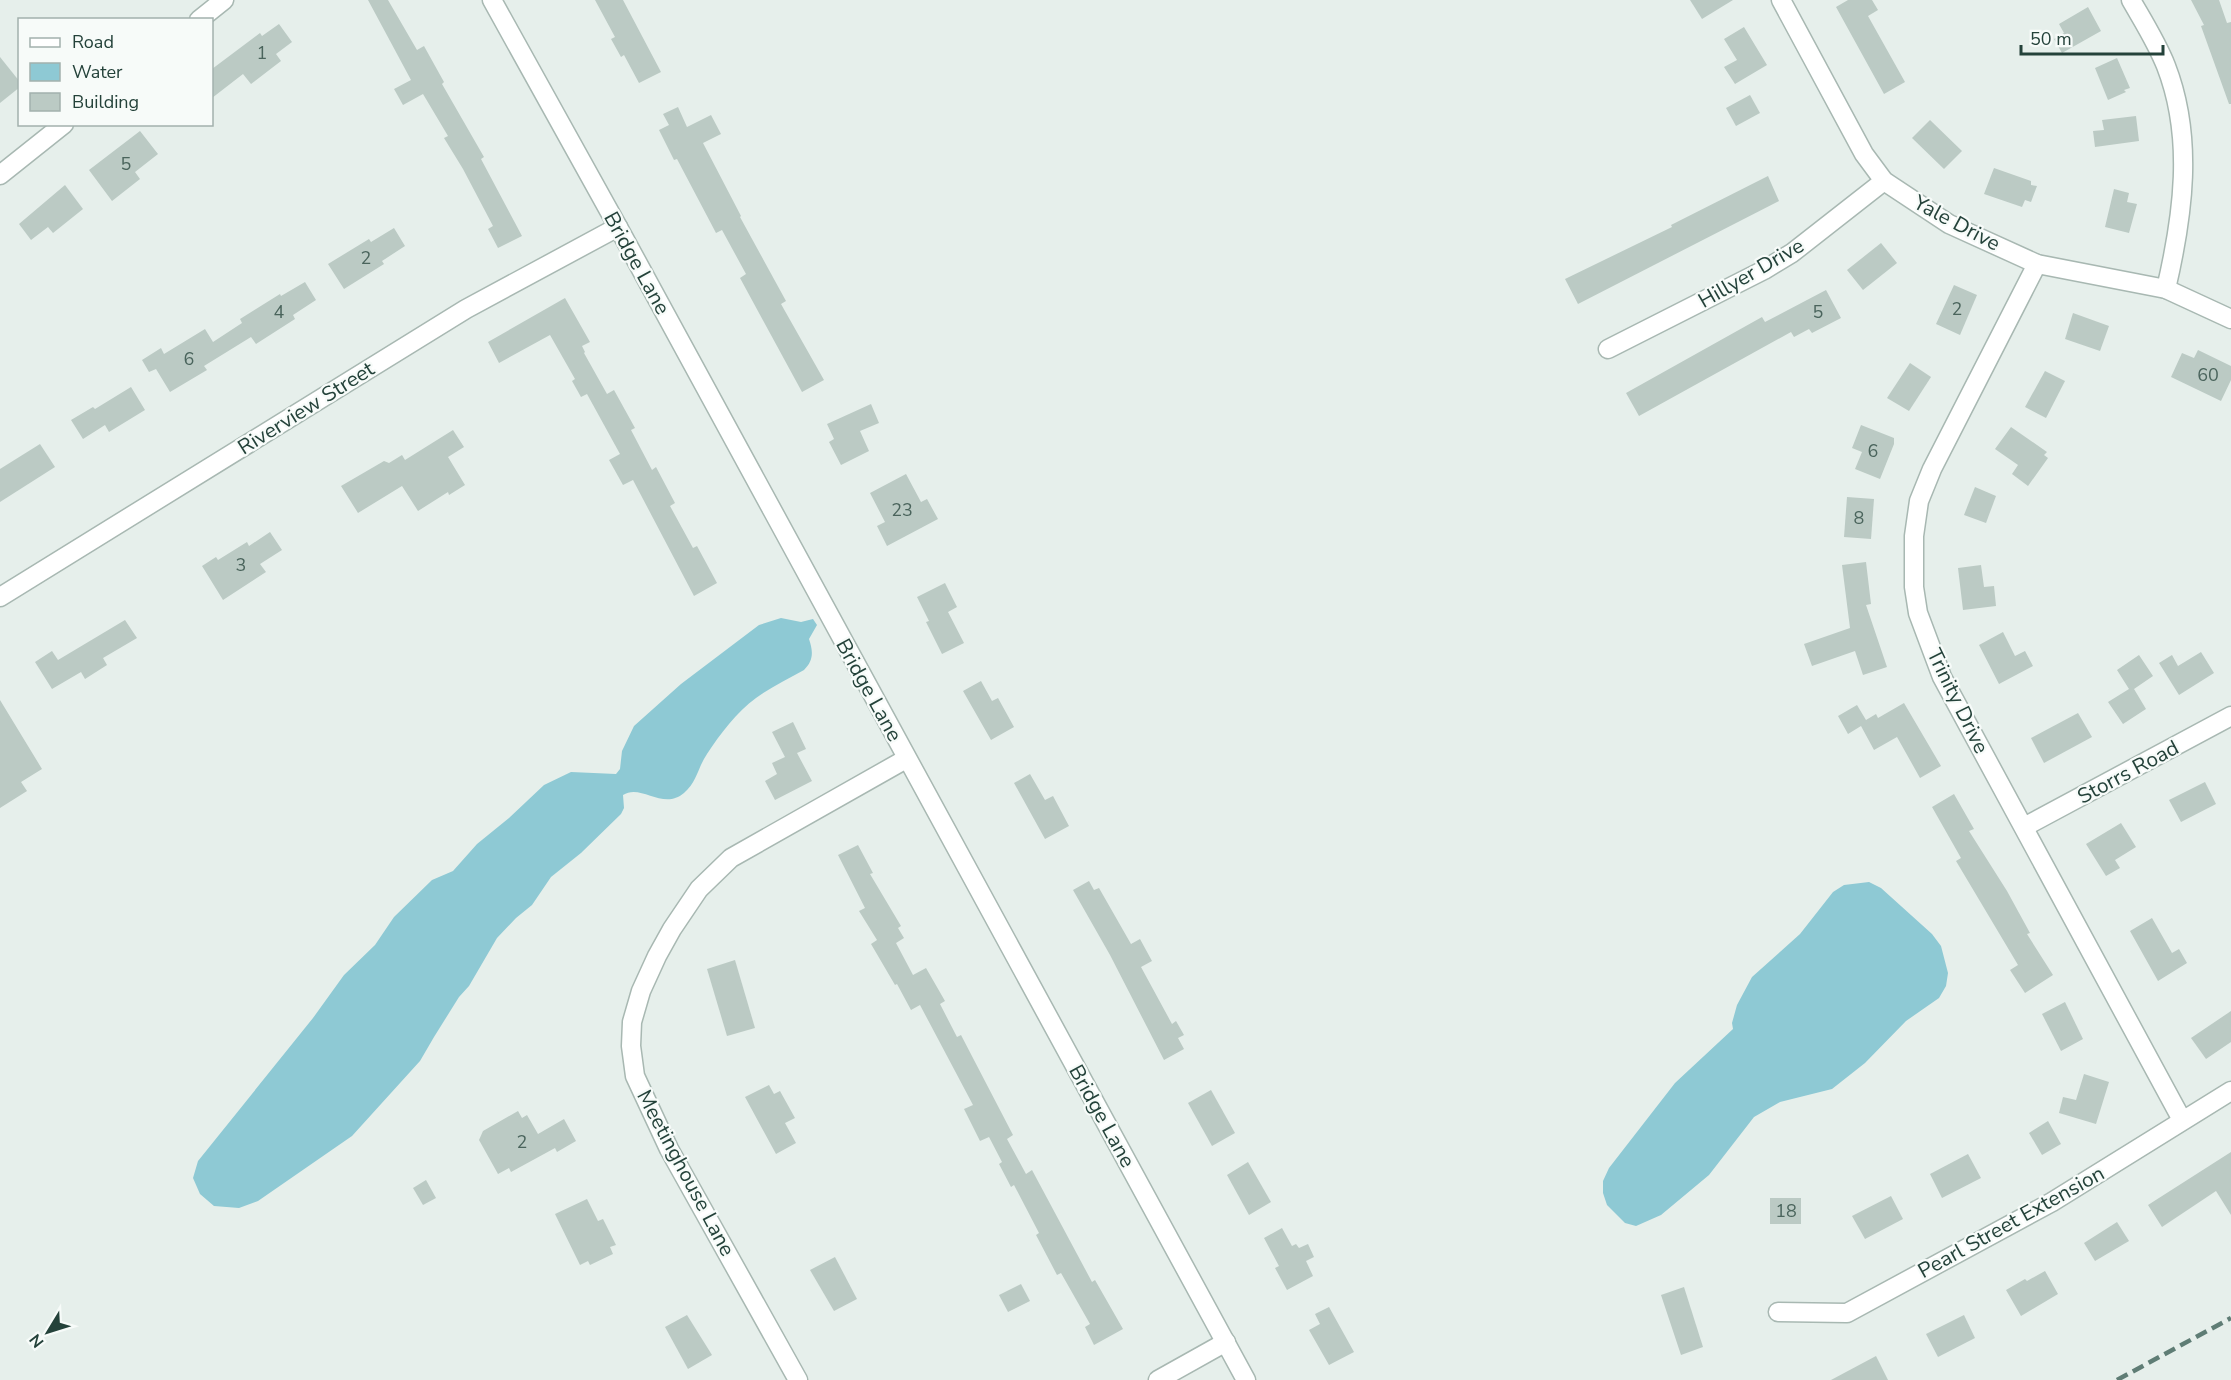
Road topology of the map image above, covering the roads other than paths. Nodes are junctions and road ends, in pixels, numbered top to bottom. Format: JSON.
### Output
{"nodes":[{"id":1,"x":224,"y":0,"type":"edge"},
{"id":2,"x":492,"y":0,"type":"edge"},
{"id":3,"x":1781,"y":0,"type":"edge"},
{"id":4,"x":2131,"y":0,"type":"edge"},
{"id":5,"x":202,"y":18,"type":"edge"},
{"id":6,"x":61,"y":126,"type":"edge"},
{"id":7,"x":0,"y":175,"type":"edge"},
{"id":8,"x":1884,"y":181,"type":"junction"},
{"id":9,"x":618,"y":227,"type":"junction"},
{"id":10,"x":2037,"y":264,"type":"junction"},
{"id":11,"x":2166,"y":289,"type":"junction"},
{"id":12,"x":2231,"y":319,"type":"edge"},
{"id":13,"x":1608,"y":349,"type":"dead end"},
{"id":14,"x":0,"y":597,"type":"edge"},
{"id":15,"x":2231,"y":716,"type":"edge"},
{"id":16,"x":906,"y":759,"type":"junction"},
{"id":17,"x":2024,"y":827,"type":"junction"},
{"id":18,"x":2231,"y":1091,"type":"edge"},
{"id":19,"x":2182,"y":1120,"type":"junction"},
{"id":20,"x":1778,"y":1312,"type":"dead end"},
{"id":21,"x":1226,"y":1342,"type":"junction"},
{"id":22,"x":798,"y":1380,"type":"edge"},
{"id":23,"x":1158,"y":1380,"type":"edge"},
{"id":24,"x":1246,"y":1380,"type":"edge"}],
"edges":[{"from":1,"to":5,"type":"street"},
{"from":2,"to":9,"type":"street","name":"Bridge Lane"},
{"from":3,"to":8,"type":"street","name":"Yale Drive"},
{"from":4,"to":11,"type":"street"},
{"from":6,"to":7,"type":"street"},
{"from":8,"to":10,"type":"street","name":"Yale Drive"},
{"from":8,"to":13,"type":"street","name":"Hillyer Drive"},
{"from":9,"to":14,"type":"street","name":"Riverview Street"},
{"from":9,"to":16,"type":"street","name":"Bridge Lane"},
{"from":10,"to":11,"type":"street","name":"Yale Drive"},
{"from":10,"to":17,"type":"street","name":"Trinity Drive"},
{"from":11,"to":12,"type":"street","name":"Yale Drive"},
{"from":15,"to":17,"type":"street","name":"Storrs Road"},
{"from":16,"to":21,"type":"street","name":"Bridge Lane"},
{"from":16,"to":22,"type":"street","name":"Meetinghouse Lane"},
{"from":17,"to":19,"type":"street","name":"Trinity Drive"},
{"from":18,"to":19,"type":"street","name":"Pearl Street Extension"},
{"from":19,"to":20,"type":"street","name":"Pearl Street Extension"},
{"from":21,"to":23,"type":"street"},
{"from":21,"to":24,"type":"street","name":"Bridge Lane"}]}
